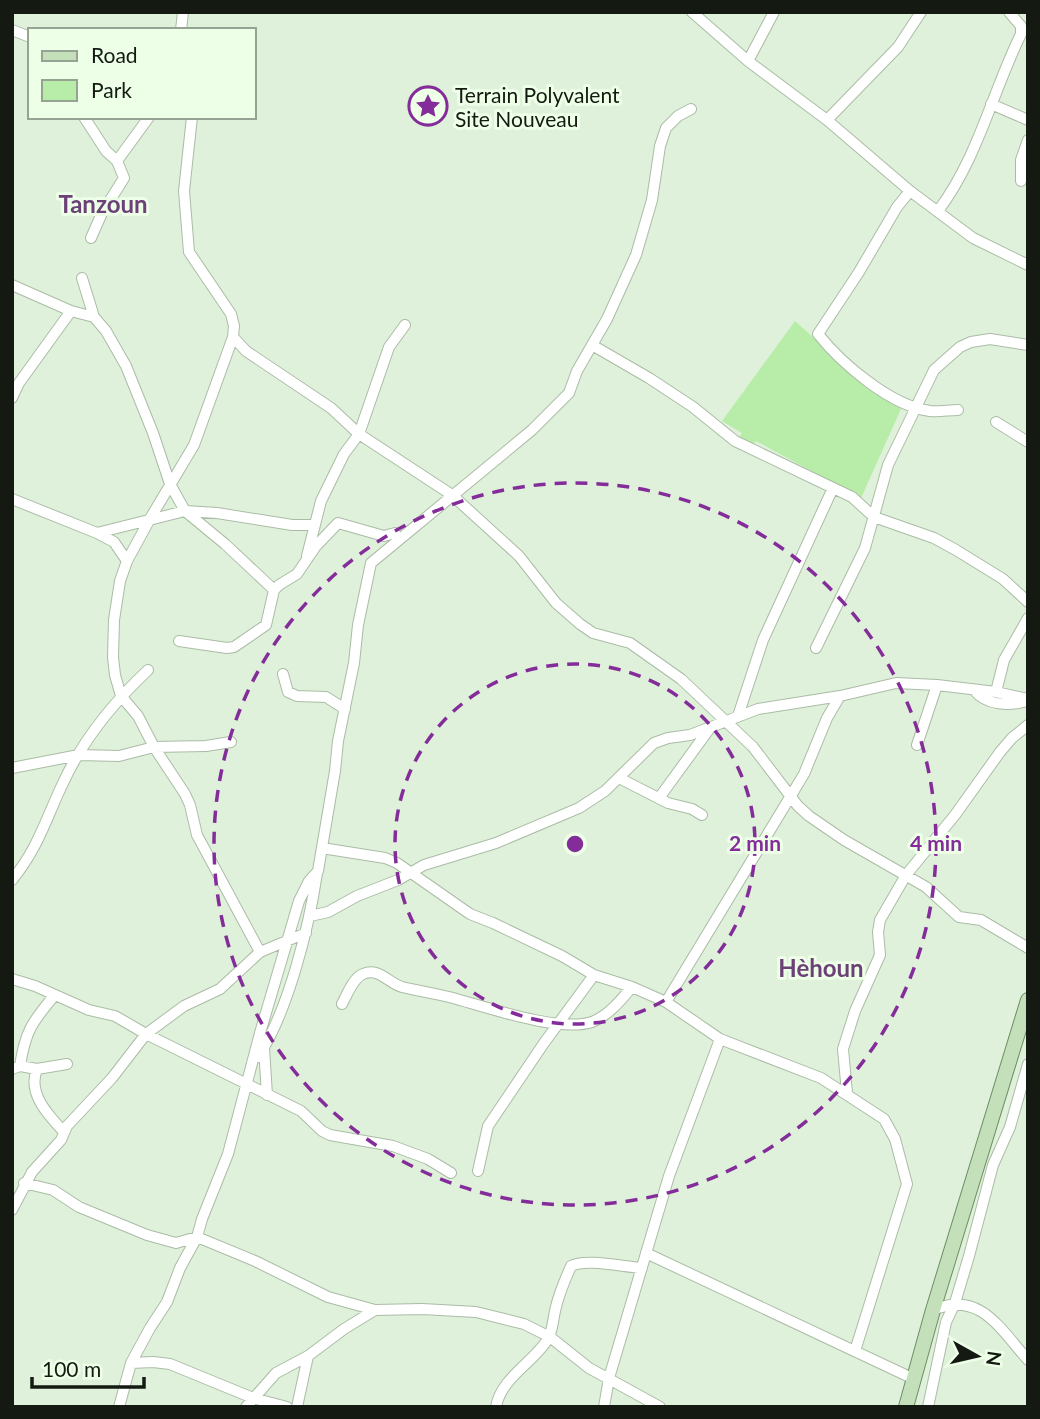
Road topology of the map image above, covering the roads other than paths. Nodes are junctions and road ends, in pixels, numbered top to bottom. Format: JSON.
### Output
{"nodes":[{"id":1,"x":692,"y":12,"type":"edge"},
{"id":2,"x":775,"y":12,"type":"edge"},
{"id":3,"x":921,"y":12,"type":"edge"},
{"id":4,"x":1009,"y":12,"type":"edge"},
{"id":5,"x":748,"y":61,"type":"junction"},
{"id":6,"x":991,"y":104,"type":"junction"},
{"id":7,"x":691,"y":109,"type":"dead end"},
{"id":8,"x":85,"y":119,"type":"edge"},
{"id":9,"x":148,"y":119,"type":"edge"},
{"id":10,"x":192,"y":119,"type":"edge"},
{"id":11,"x":827,"y":120,"type":"junction"},
{"id":12,"x":1028,"y":120,"type":"edge"},
{"id":13,"x":1028,"y":140,"type":"edge"},
{"id":14,"x":117,"y":161,"type":"junction"},
{"id":15,"x":1021,"y":181,"type":"dead end"},
{"id":16,"x":909,"y":191,"type":"junction"},
{"id":17,"x":938,"y":211,"type":"junction"},
{"id":18,"x":91,"y":237,"type":"dead end"},
{"id":19,"x":1028,"y":265,"type":"edge"},
{"id":20,"x":82,"y":278,"type":"dead end"},
{"id":21,"x":12,"y":285,"type":"edge"},
{"id":22,"x":71,"y":311,"type":"junction"},
{"id":23,"x":93,"y":317,"type":"junction"},
{"id":24,"x":405,"y":325,"type":"dead end"},
{"id":25,"x":233,"y":337,"type":"junction"},
{"id":26,"x":593,"y":345,"type":"junction"},
{"id":27,"x":1028,"y":345,"type":"edge"},
{"id":28,"x":12,"y":398,"type":"edge"},
{"id":29,"x":915,"y":408,"type":"junction"},
{"id":30,"x":958,"y":410,"type":"dead end"},
{"id":31,"x":996,"y":422,"type":"dead end"},
{"id":32,"x":359,"y":434,"type":"junction"},
{"id":33,"x":1028,"y":442,"type":"edge"},
{"id":34,"x":170,"y":484,"type":"junction"},
{"id":35,"x":833,"y":488,"type":"junction"},
{"id":36,"x":452,"y":495,"type":"junction"},
{"id":37,"x":12,"y":499,"type":"edge"},
{"id":38,"x":185,"y":511,"type":"junction"},
{"id":39,"x":151,"y":517,"type":"junction"},
{"id":40,"x":874,"y":517,"type":"junction"},
{"id":41,"x":313,"y":525,"type":"junction"},
{"id":42,"x":97,"y":533,"type":"junction"},
{"id":43,"x":395,"y":533,"type":"dead end"},
{"id":44,"x":127,"y":561,"type":"junction"},
{"id":45,"x":306,"y":562,"type":"junction"},
{"id":46,"x":274,"y":590,"type":"junction"},
{"id":47,"x":1028,"y":602,"type":"edge"},
{"id":48,"x":1028,"y":618,"type":"edge"},
{"id":49,"x":179,"y":641,"type":"dead end"},
{"id":50,"x":816,"y":648,"type":"dead end"},
{"id":51,"x":148,"y":670,"type":"dead end"},
{"id":52,"x":284,"y":674,"type":"dead end"},
{"id":53,"x":937,"y":685,"type":"junction"},
{"id":54,"x":974,"y":690,"type":"junction"},
{"id":55,"x":996,"y":692,"type":"junction"},
{"id":56,"x":121,"y":696,"type":"junction"},
{"id":57,"x":840,"y":696,"type":"junction"},
{"id":58,"x":1028,"y":700,"type":"edge"},
{"id":59,"x":345,"y":709,"type":"junction"},
{"id":60,"x":738,"y":716,"type":"junction"},
{"id":61,"x":724,"y":720,"type":"junction"},
{"id":62,"x":1028,"y":725,"type":"edge"},
{"id":63,"x":710,"y":727,"type":"junction"},
{"id":64,"x":231,"y":742,"type":"dead end"},
{"id":65,"x":917,"y":746,"type":"dead end"},
{"id":66,"x":153,"y":747,"type":"junction"},
{"id":67,"x":79,"y":755,"type":"junction"},
{"id":68,"x":12,"y":768,"type":"edge"},
{"id":69,"x":619,"y":778,"type":"junction"},
{"id":70,"x":791,"y":796,"type":"junction"},
{"id":71,"x":659,"y":798,"type":"junction"},
{"id":72,"x":702,"y":815,"type":"dead end"},
{"id":73,"x":322,"y":848,"type":"junction"},
{"id":74,"x":317,"y":870,"type":"junction"},
{"id":75,"x":411,"y":872,"type":"junction"},
{"id":76,"x":906,"y":875,"type":"junction"},
{"id":77,"x":12,"y":880,"type":"edge"},
{"id":78,"x":310,"y":916,"type":"junction"},
{"id":79,"x":306,"y":933,"type":"junction"},
{"id":80,"x":287,"y":942,"type":"junction"},
{"id":81,"x":1028,"y":947,"type":"edge"},
{"id":82,"x":260,"y":952,"type":"junction"},
{"id":83,"x":594,"y":975,"type":"junction"},
{"id":84,"x":12,"y":979,"type":"edge"},
{"id":85,"x":632,"y":987,"type":"junction"},
{"id":86,"x":54,"y":996,"type":"junction"},
{"id":87,"x":1028,"y":1000,"type":"edge"},
{"id":88,"x":666,"y":1002,"type":"junction"},
{"id":89,"x":342,"y":1004,"type":"dead end"},
{"id":90,"x":559,"y":1023,"type":"junction"},
{"id":91,"x":146,"y":1034,"type":"junction"},
{"id":92,"x":720,"y":1039,"type":"junction"},
{"id":93,"x":264,"y":1048,"type":"junction"},
{"id":94,"x":66,"y":1064,"type":"dead end"},
{"id":95,"x":252,"y":1065,"type":"junction"},
{"id":96,"x":1028,"y":1065,"type":"edge"},
{"id":97,"x":16,"y":1068,"type":"edge"},
{"id":98,"x":37,"y":1069,"type":"junction"},
{"id":99,"x":248,"y":1084,"type":"junction"},
{"id":100,"x":846,"y":1093,"type":"junction"},
{"id":101,"x":267,"y":1095,"type":"junction"},
{"id":102,"x":64,"y":1132,"type":"junction"},
{"id":103,"x":478,"y":1171,"type":"dead end"},
{"id":104,"x":451,"y":1173,"type":"dead end"},
{"id":105,"x":24,"y":1182,"type":"junction"},
{"id":106,"x":12,"y":1210,"type":"edge"},
{"id":107,"x":197,"y":1237,"type":"junction"},
{"id":108,"x":646,"y":1253,"type":"junction"},
{"id":109,"x":642,"y":1268,"type":"junction"},
{"id":110,"x":954,"y":1303,"type":"junction"},
{"id":111,"x":375,"y":1310,"type":"junction"},
{"id":112,"x":933,"y":1310,"type":"junction"},
{"id":113,"x":550,"y":1337,"type":"junction"},
{"id":114,"x":855,"y":1351,"type":"junction"},
{"id":115,"x":308,"y":1356,"type":"junction"},
{"id":116,"x":1028,"y":1360,"type":"edge"},
{"id":117,"x":131,"y":1363,"type":"junction"},
{"id":118,"x":609,"y":1378,"type":"junction"},
{"id":119,"x":914,"y":1379,"type":"junction"},
{"id":120,"x":249,"y":1402,"type":"edge"},
{"id":121,"x":119,"y":1407,"type":"edge"},
{"id":122,"x":287,"y":1407,"type":"edge"},
{"id":123,"x":297,"y":1407,"type":"edge"},
{"id":124,"x":496,"y":1407,"type":"edge"},
{"id":125,"x":604,"y":1407,"type":"edge"},
{"id":126,"x":660,"y":1407,"type":"edge"},
{"id":127,"x":906,"y":1407,"type":"edge"},
{"id":128,"x":928,"y":1407,"type":"edge"}],
"edges":[{"from":1,"to":5,"type":"street"},
{"from":2,"to":5,"type":"street"},
{"from":3,"to":11,"type":"street"},
{"from":4,"to":6,"type":"street"},
{"from":5,"to":11,"type":"street"},
{"from":6,"to":12,"type":"street"},
{"from":6,"to":17,"type":"street"},
{"from":7,"to":26,"type":"street"},
{"from":8,"to":14,"type":"street"},
{"from":9,"to":14,"type":"street"},
{"from":10,"to":25,"type":"street"},
{"from":11,"to":16,"type":"street"},
{"from":13,"to":15,"type":"street"},
{"from":14,"to":18,"type":"street"},
{"from":16,"to":17,"type":"street"},
{"from":16,"to":29,"type":"street"},
{"from":17,"to":19,"type":"street"},
{"from":20,"to":23,"type":"street"},
{"from":21,"to":22,"type":"street"},
{"from":22,"to":23,"type":"street"},
{"from":22,"to":28,"type":"street"},
{"from":23,"to":34,"type":"street"},
{"from":24,"to":32,"type":"street"},
{"from":25,"to":32,"type":"street"},
{"from":25,"to":34,"type":"street"},
{"from":26,"to":35,"type":"street"},
{"from":26,"to":36,"type":"street"},
{"from":27,"to":29,"type":"street"},
{"from":29,"to":30,"type":"street"},
{"from":29,"to":40,"type":"street"},
{"from":31,"to":33,"type":"street"},
{"from":32,"to":36,"type":"street"},
{"from":32,"to":41,"type":"street"},
{"from":34,"to":38,"type":"street"},
{"from":34,"to":39,"type":"street"},
{"from":35,"to":40,"type":"street"},
{"from":35,"to":60,"type":"street"},
{"from":36,"to":59,"type":"street"},
{"from":36,"to":61,"type":"street"},
{"from":37,"to":42,"type":"street"},
{"from":38,"to":39,"type":"street"},
{"from":38,"to":41,"type":"street"},
{"from":38,"to":46,"type":"street"},
{"from":39,"to":42,"type":"street"},
{"from":39,"to":44,"type":"street"},
{"from":40,"to":47,"type":"street"},
{"from":40,"to":50,"type":"street"},
{"from":41,"to":45,"type":"street"},
{"from":42,"to":44,"type":"street"},
{"from":43,"to":45,"type":"street"},
{"from":44,"to":56,"type":"street"},
{"from":45,"to":46,"type":"street"},
{"from":46,"to":49,"type":"street"},
{"from":48,"to":55,"type":"street"},
{"from":51,"to":56,"type":"street"},
{"from":52,"to":59,"type":"street"},
{"from":53,"to":54,"type":"street"},
{"from":53,"to":57,"type":"street"},
{"from":53,"to":65,"type":"street"},
{"from":54,"to":55,"type":"street"},
{"from":54,"to":58,"type":"street"},
{"from":55,"to":58,"type":"street"},
{"from":56,"to":66,"type":"street"},
{"from":56,"to":67,"type":"street"},
{"from":57,"to":60,"type":"street"},
{"from":57,"to":70,"type":"street"},
{"from":59,"to":73,"type":"street"},
{"from":60,"to":61,"type":"street"},
{"from":61,"to":63,"type":"street"},
{"from":61,"to":70,"type":"street"},
{"from":62,"to":76,"type":"street"},
{"from":63,"to":69,"type":"street"},
{"from":63,"to":71,"type":"street"},
{"from":64,"to":66,"type":"street"},
{"from":66,"to":67,"type":"street"},
{"from":66,"to":82,"type":"street"},
{"from":67,"to":68,"type":"street"},
{"from":67,"to":77,"type":"street"},
{"from":69,"to":71,"type":"street"},
{"from":69,"to":75,"type":"street"},
{"from":70,"to":76,"type":"street"},
{"from":70,"to":88,"type":"street"},
{"from":71,"to":72,"type":"street"},
{"from":73,"to":74,"type":"street"},
{"from":73,"to":75,"type":"street"},
{"from":74,"to":78,"type":"street"},
{"from":74,"to":80,"type":"street"},
{"from":75,"to":78,"type":"street"},
{"from":75,"to":83,"type":"street"},
{"from":76,"to":81,"type":"street"},
{"from":76,"to":100,"type":"street"},
{"from":78,"to":79,"type":"street"},
{"from":79,"to":80,"type":"street"},
{"from":79,"to":93,"type":"street"},
{"from":80,"to":82,"type":"street"},
{"from":80,"to":95,"type":"street"},
{"from":82,"to":91,"type":"street"},
{"from":83,"to":85,"type":"street"},
{"from":83,"to":90,"type":"street"},
{"from":84,"to":86,"type":"street"},
{"from":85,"to":88,"type":"street"},
{"from":85,"to":90,"type":"street"},
{"from":86,"to":91,"type":"street"},
{"from":86,"to":97,"type":"street"},
{"from":87,"to":112,"type":"main road"},
{"from":88,"to":92,"type":"street"},
{"from":89,"to":90,"type":"street"},
{"from":90,"to":103,"type":"street"},
{"from":91,"to":99,"type":"street"},
{"from":91,"to":102,"type":"street"},
{"from":92,"to":100,"type":"street"},
{"from":92,"to":108,"type":"street"},
{"from":93,"to":95,"type":"street"},
{"from":93,"to":101,"type":"street"},
{"from":94,"to":98,"type":"street"},
{"from":95,"to":99,"type":"street"},
{"from":96,"to":110,"type":"street"},
{"from":97,"to":98,"type":"street"},
{"from":98,"to":102,"type":"street"},
{"from":99,"to":101,"type":"street"},
{"from":99,"to":107,"type":"street"},
{"from":100,"to":114,"type":"street"},
{"from":101,"to":104,"type":"street"},
{"from":102,"to":105,"type":"street"},
{"from":105,"to":106,"type":"street"},
{"from":105,"to":107,"type":"street"},
{"from":107,"to":111,"type":"street"},
{"from":107,"to":117,"type":"street"},
{"from":108,"to":109,"type":"street"},
{"from":108,"to":114,"type":"street"},
{"from":109,"to":113,"type":"street"},
{"from":109,"to":118,"type":"street"},
{"from":110,"to":112,"type":"street"},
{"from":110,"to":116,"type":"street"},
{"from":110,"to":128,"type":"street"},
{"from":111,"to":113,"type":"street"},
{"from":111,"to":115,"type":"street"},
{"from":112,"to":119,"type":"main road"},
{"from":113,"to":118,"type":"street"},
{"from":113,"to":124,"type":"street"},
{"from":114,"to":119,"type":"street"},
{"from":115,"to":120,"type":"street"},
{"from":115,"to":123,"type":"street"},
{"from":117,"to":120,"type":"street"},
{"from":117,"to":121,"type":"street"},
{"from":118,"to":125,"type":"street"},
{"from":118,"to":126,"type":"street"},
{"from":119,"to":127,"type":"main road"},
{"from":120,"to":122,"type":"street"}]}
